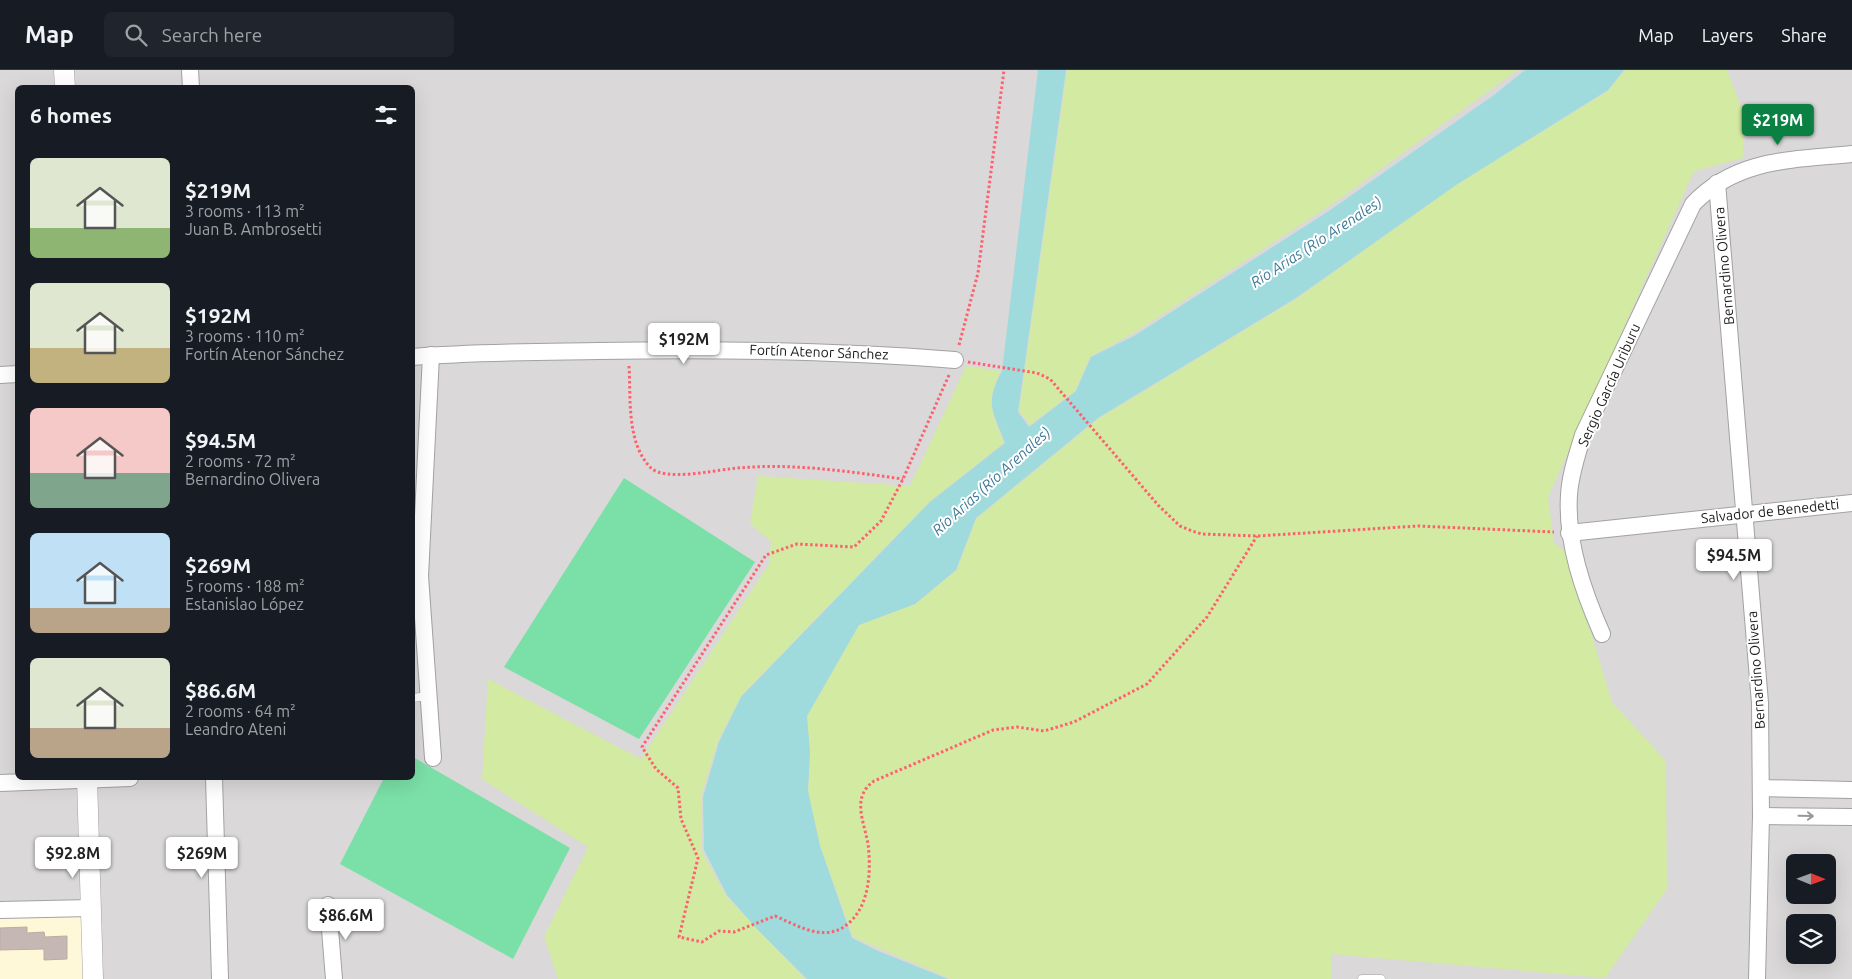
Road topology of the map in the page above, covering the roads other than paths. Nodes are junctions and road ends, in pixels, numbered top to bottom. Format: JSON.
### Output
{"nodes":[{"id":1,"x":64,"y":70,"type":"edge"},
{"id":2,"x":190,"y":70,"type":"edge"},
{"id":3,"x":65,"y":85,"type":"edge"},
{"id":4,"x":190,"y":85,"type":"edge"},
{"id":5,"x":1852,"y":154,"type":"edge"},
{"id":6,"x":1717,"y":183,"type":"junction"},
{"id":7,"x":432,"y":355,"type":"junction"},
{"id":8,"x":415,"y":357,"type":"edge"},
{"id":9,"x":955,"y":360,"type":"road end"},
{"id":10,"x":0,"y":374,"type":"edge"},
{"id":11,"x":15,"y":374,"type":"edge"},
{"id":12,"x":1852,"y":503,"type":"edge"},
{"id":13,"x":1744,"y":514,"type":"junction"},
{"id":14,"x":1569,"y":533,"type":"junction"},
{"id":15,"x":415,"y":574,"type":"edge"},
{"id":16,"x":1602,"y":634,"type":"dead end"},
{"id":17,"x":420,"y":697,"type":"edge"},
{"id":18,"x":433,"y":758,"type":"dead end"},
{"id":19,"x":52,"y":780,"type":"edge"},
{"id":20,"x":87,"y":780,"type":"edge"},
{"id":21,"x":214,"y":780,"type":"edge"},
{"id":22,"x":0,"y":783,"type":"edge"},
{"id":23,"x":1761,"y":788,"type":"junction"},
{"id":24,"x":1852,"y":790,"type":"edge"},
{"id":25,"x":1760,"y":816,"type":"junction"},
{"id":26,"x":1852,"y":817,"type":"edge"},
{"id":27,"x":328,"y":905,"type":"dead end"},
{"id":28,"x":91,"y":908,"type":"junction"},
{"id":29,"x":0,"y":910,"type":"edge"},
{"id":30,"x":93,"y":979,"type":"edge"},
{"id":31,"x":220,"y":979,"type":"edge"},
{"id":32,"x":334,"y":979,"type":"edge"},
{"id":33,"x":1362,"y":979,"type":"edge"},
{"id":34,"x":1381,"y":979,"type":"edge"},
{"id":35,"x":1757,"y":979,"type":"edge"}],
"edges":[{"from":1,"to":3,"type":"street"},
{"from":2,"to":4,"type":"street"},
{"from":5,"to":6,"type":"street","name":"Sergio García Uriburu"},
{"from":6,"to":13,"type":"street","name":"Bernardino Olivera"},
{"from":6,"to":14,"type":"street","name":"Sergio García Uriburu"},
{"from":7,"to":8,"type":"street","name":"Fortín Atenor Sánchez"},
{"from":7,"to":9,"type":"street","name":"Fortín Atenor Sánchez"},
{"from":7,"to":15,"type":"street"},
{"from":10,"to":11,"type":"street"},
{"from":12,"to":13,"type":"street","name":"Salvador de Benedetti"},
{"from":13,"to":14,"type":"street","name":"Salvador de Benedetti"},
{"from":13,"to":23,"type":"street","name":"Bernardino Olivera"},
{"from":14,"to":16,"type":"street","name":"Sergio García Uriburu"},
{"from":15,"to":17,"type":"street"},
{"from":17,"to":18,"type":"street"},
{"from":19,"to":22,"type":"street"},
{"from":20,"to":28,"type":"street"},
{"from":21,"to":31,"type":"street"},
{"from":23,"to":24,"type":"street"},
{"from":23,"to":25,"type":"street","name":"Bernardino Olivera"},
{"from":25,"to":26,"type":"street","one_way":true},
{"from":25,"to":35,"type":"street","name":"Bernardino Olivera"},
{"from":27,"to":32,"type":"street"},
{"from":28,"to":29,"type":"street"},
{"from":28,"to":30,"type":"street"},
{"from":33,"to":34,"type":"lane"}]}
